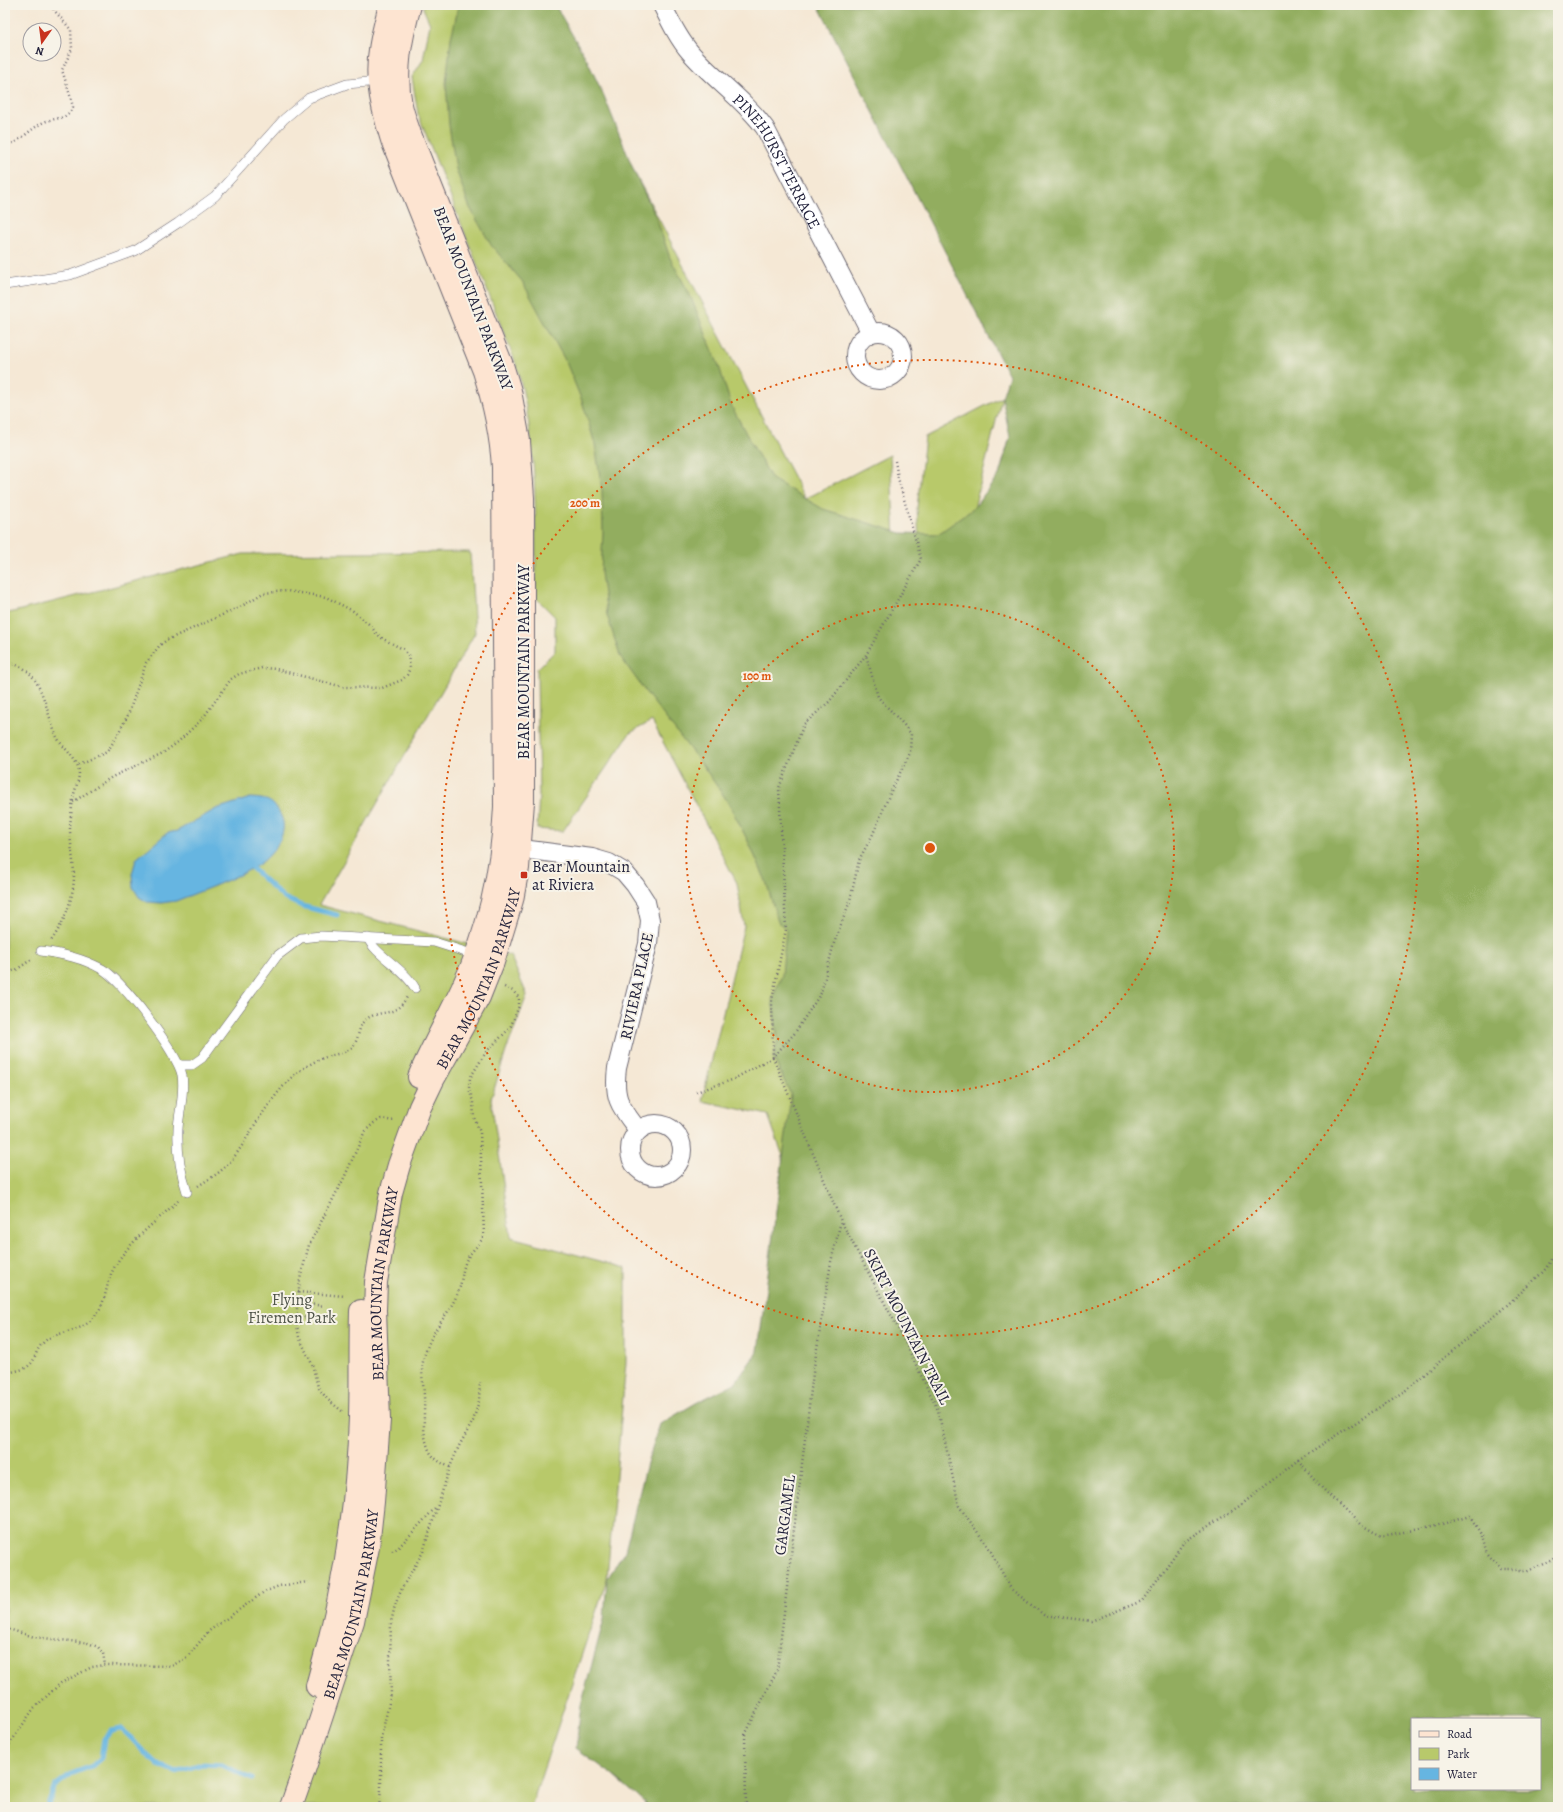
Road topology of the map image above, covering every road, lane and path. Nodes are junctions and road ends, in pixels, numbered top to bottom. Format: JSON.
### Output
{"nodes":[{"id":1,"x":52,"y":5,"type":"edge"},
{"id":2,"x":390,"y":5,"type":"edge"},
{"id":3,"x":410,"y":5,"type":"edge"},
{"id":4,"x":662,"y":5,"type":"edge"},
{"id":5,"x":388,"y":80,"type":"junction"},
{"id":6,"x":5,"y":147,"type":"edge"},
{"id":7,"x":5,"y":284,"type":"edge"},
{"id":8,"x":871,"y":333,"type":"dead end"},
{"id":9,"x":895,"y":461,"type":"dead end"},
{"id":10,"x":866,"y":655,"type":"junction"},
{"id":11,"x":5,"y":663,"type":"edge"},
{"id":12,"x":77,"y":765,"type":"junction"},
{"id":13,"x":73,"y":802,"type":"junction"},
{"id":14,"x":511,"y":848,"type":"junction"},
{"id":15,"x":368,"y":938,"type":"junction"},
{"id":16,"x":41,"y":952,"type":"junction"},
{"id":17,"x":476,"y":955,"type":"junction"},
{"id":18,"x":5,"y":973,"type":"edge"},
{"id":19,"x":500,"y":985,"type":"dead end"},
{"id":20,"x":415,"y":988,"type":"joint"},
{"id":21,"x":772,"y":1057,"type":"junction"},
{"id":22,"x":179,"y":1065,"type":"junction"},
{"id":23,"x":696,"y":1092,"type":"dead end"},
{"id":24,"x":400,"y":1121,"type":"junction"},
{"id":25,"x":638,"y":1130,"type":"dead end"},
{"id":26,"x":187,"y":1192,"type":"junction"},
{"id":27,"x":841,"y":1221,"type":"junction"},
{"id":28,"x":1558,"y":1251,"type":"edge"},
{"id":29,"x":298,"y":1292,"type":"junction"},
{"id":30,"x":309,"y":1293,"type":"junction"},
{"id":31,"x":346,"y":1296,"type":"dead end"},
{"id":32,"x":309,"y":1304,"type":"junction"},
{"id":33,"x":324,"y":1306,"type":"dead end"},
{"id":34,"x":296,"y":1319,"type":"junction"},
{"id":35,"x":5,"y":1373,"type":"edge"},
{"id":36,"x":480,"y":1382,"type":"dead end"},
{"id":37,"x":344,"y":1412,"type":"dead end"},
{"id":38,"x":1298,"y":1460,"type":"junction"},
{"id":39,"x":450,"y":1467,"type":"junction"},
{"id":40,"x":437,"y":1507,"type":"junction"},
{"id":41,"x":392,"y":1551,"type":"dead end"},
{"id":42,"x":1558,"y":1554,"type":"edge"},
{"id":43,"x":308,"y":1582,"type":"dead end"},
{"id":44,"x":5,"y":1628,"type":"edge"},
{"id":45,"x":105,"y":1665,"type":"junction"},
{"id":46,"x":5,"y":1751,"type":"edge"},
{"id":47,"x":277,"y":1807,"type":"edge"},
{"id":48,"x":291,"y":1807,"type":"edge"},
{"id":49,"x":379,"y":1807,"type":"edge"},
{"id":50,"x":746,"y":1807,"type":"edge"}],
"edges":[{"from":1,"to":6,"type":"path"},
{"from":2,"to":5,"type":"street","name":"BEAR MOUNTAIN PARKWAY"},
{"from":3,"to":5,"type":"street","name":"BEAR MOUNTAIN PARKWAY"},
{"from":4,"to":8,"type":"street","name":"PINEHURST TERRACE"},
{"from":5,"to":7,"type":"lane"},
{"from":5,"to":14,"type":"street","name":"BEAR MOUNTAIN PARKWAY"},
{"from":9,"to":10,"type":"path"},
{"from":10,"to":21,"type":"path"},
{"from":10,"to":21,"type":"path"},
{"from":11,"to":12,"type":"path"},
{"from":12,"to":13,"type":"path"},
{"from":12,"to":13,"type":"path"},
{"from":13,"to":16,"type":"path"},
{"from":14,"to":17,"type":"street","name":"BEAR MOUNTAIN PARKWAY"},
{"from":14,"to":25,"type":"street","name":"RIVIERA PLACE"},
{"from":14,"to":48,"type":"street","name":"BEAR MOUNTAIN PARKWAY"},
{"from":15,"to":17,"type":"lane"},
{"from":15,"to":20,"type":"lane"},
{"from":15,"to":22,"type":"lane"},
{"from":16,"to":18,"type":"path"},
{"from":16,"to":22,"type":"lane"},
{"from":17,"to":24,"type":"street","name":"BEAR MOUNTAIN PARKWAY"},
{"from":19,"to":39,"type":"path"},
{"from":20,"to":26,"type":"path"},
{"from":21,"to":23,"type":"path"},
{"from":21,"to":27,"type":"path","name":"SKIRT MOUNTAIN TRAIL"},
{"from":22,"to":26,"type":"lane"},
{"from":24,"to":29,"type":"path"},
{"from":24,"to":47,"type":"street","name":"BEAR MOUNTAIN PARKWAY"},
{"from":26,"to":35,"type":"path"},
{"from":27,"to":38,"type":"path","name":"SKIRT MOUNTAIN TRAIL"},
{"from":27,"to":50,"type":"path","name":"GARGAMEL"},
{"from":28,"to":38,"type":"path","name":"SKIRT MOUNTAIN TRAIL"},
{"from":29,"to":30,"type":"path"},
{"from":29,"to":34,"type":"path"},
{"from":30,"to":31,"type":"path"},
{"from":30,"to":32,"type":"path"},
{"from":32,"to":33,"type":"path"},
{"from":32,"to":34,"type":"path"},
{"from":34,"to":37,"type":"path"},
{"from":36,"to":39,"type":"path"},
{"from":38,"to":42,"type":"path"},
{"from":39,"to":40,"type":"path"},
{"from":40,"to":41,"type":"path"},
{"from":40,"to":49,"type":"path"},
{"from":43,"to":45,"type":"path"},
{"from":44,"to":45,"type":"path"},
{"from":45,"to":46,"type":"path"}]}
